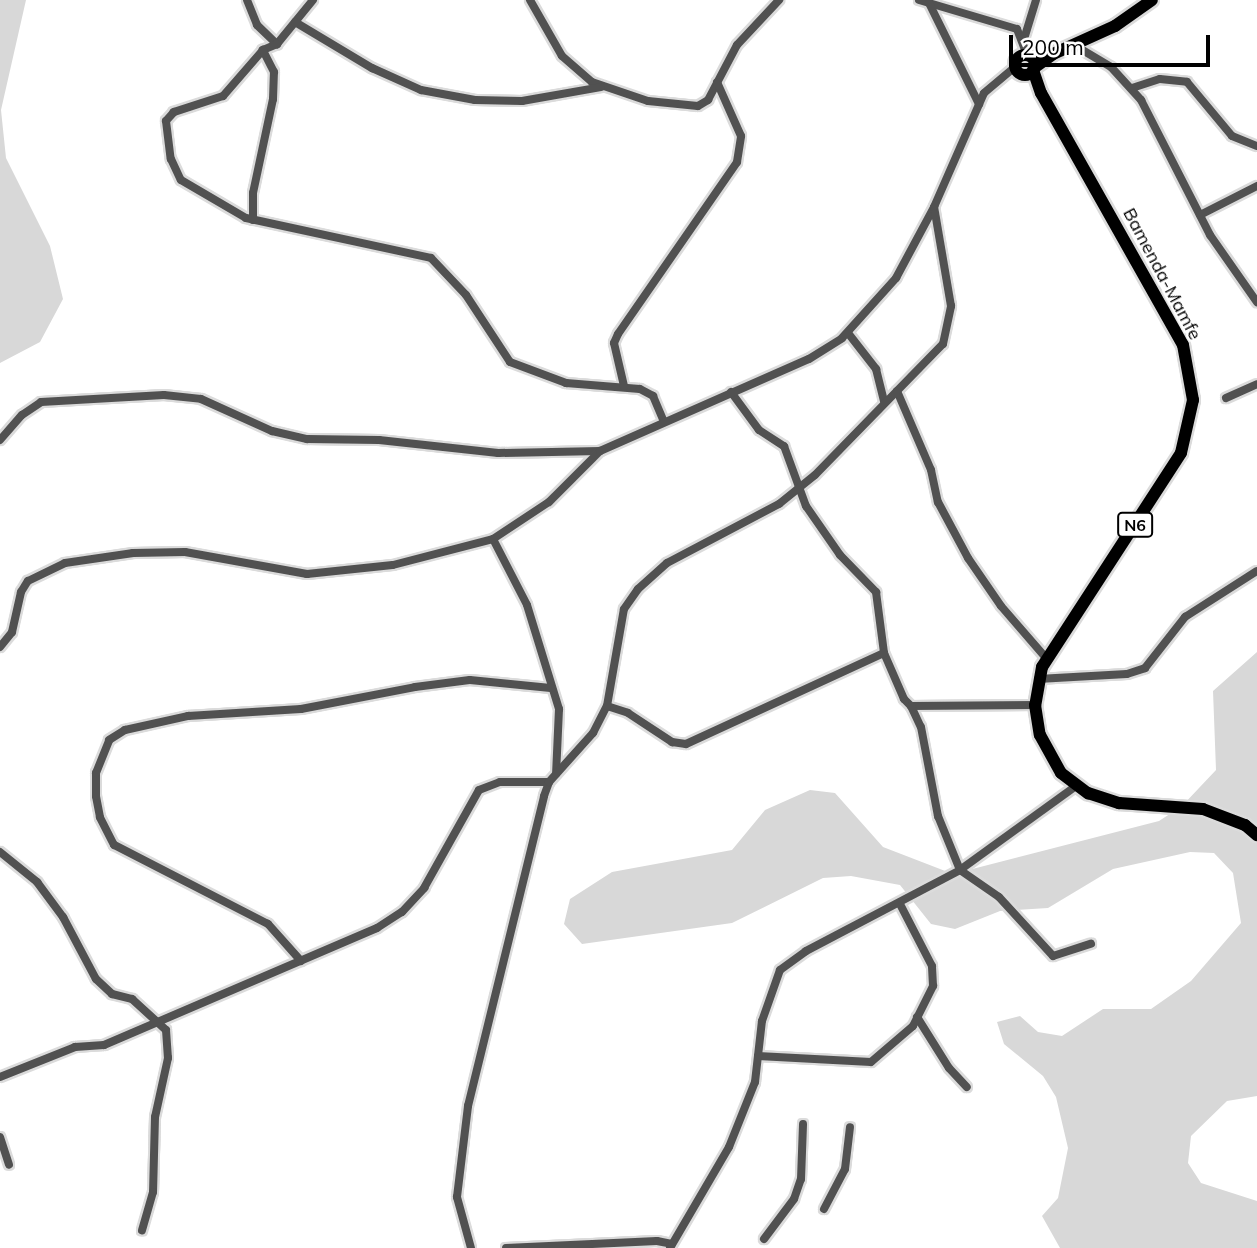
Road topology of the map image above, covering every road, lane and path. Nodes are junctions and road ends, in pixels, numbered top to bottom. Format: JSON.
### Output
{"nodes":[{"id":1,"x":247,"y":0,"type":"edge"},
{"id":2,"x":313,"y":0,"type":"edge"},
{"id":3,"x":530,"y":0,"type":"edge"},
{"id":4,"x":779,"y":0,"type":"edge"},
{"id":5,"x":919,"y":0,"type":"edge"},
{"id":6,"x":1036,"y":0,"type":"edge"},
{"id":7,"x":1152,"y":0,"type":"edge"},
{"id":8,"x":929,"y":3,"type":"junction"},
{"id":9,"x":295,"y":22,"type":"junction"},
{"id":10,"x":1024,"y":39,"type":"junction"},
{"id":11,"x":277,"y":44,"type":"junction"},
{"id":12,"x":1074,"y":44,"type":"junction"},
{"id":13,"x":263,"y":50,"type":"junction"},
{"id":14,"x":1027,"y":66,"type":"junction"},
{"id":15,"x":717,"y":82,"type":"junction"},
{"id":16,"x":601,"y":87,"type":"junction"},
{"id":17,"x":1132,"y":88,"type":"junction"},
{"id":18,"x":979,"y":104,"type":"junction"},
{"id":19,"x":1257,"y":146,"type":"edge"},
{"id":20,"x":1257,"y":186,"type":"edge"},
{"id":21,"x":934,"y":207,"type":"junction"},
{"id":22,"x":1200,"y":215,"type":"junction"},
{"id":23,"x":253,"y":220,"type":"junction"},
{"id":24,"x":1257,"y":302,"type":"edge"},
{"id":25,"x":848,"y":333,"type":"junction"},
{"id":26,"x":1257,"y":384,"type":"edge"},
{"id":27,"x":624,"y":386,"type":"junction"},
{"id":28,"x":731,"y":391,"type":"junction"},
{"id":29,"x":897,"y":391,"type":"junction"},
{"id":30,"x":1226,"y":398,"type":"dead end"},
{"id":31,"x":884,"y":402,"type":"junction"},
{"id":32,"x":664,"y":422,"type":"junction"},
{"id":33,"x":0,"y":440,"type":"edge"},
{"id":34,"x":600,"y":451,"type":"junction"},
{"id":35,"x":797,"y":489,"type":"junction"},
{"id":36,"x":493,"y":539,"type":"junction"},
{"id":37,"x":1257,"y":571,"type":"edge"},
{"id":38,"x":0,"y":647,"type":"edge"},
{"id":39,"x":884,"y":653,"type":"junction"},
{"id":40,"x":1046,"y":658,"type":"junction"},
{"id":41,"x":1038,"y":679,"type":"junction"},
{"id":42,"x":551,"y":688,"type":"junction"},
{"id":43,"x":1035,"y":705,"type":"junction"},
{"id":44,"x":607,"y":706,"type":"junction"},
{"id":45,"x":911,"y":706,"type":"junction"},
{"id":46,"x":556,"y":774,"type":"junction"},
{"id":47,"x":549,"y":782,"type":"junction"},
{"id":48,"x":1076,"y":786,"type":"junction"},
{"id":49,"x":1254,"y":832,"type":"edge"},
{"id":50,"x":0,"y":852,"type":"edge"},
{"id":51,"x":960,"y":870,"type":"junction"},
{"id":52,"x":900,"y":904,"type":"junction"},
{"id":53,"x":1091,"y":944,"type":"dead end"},
{"id":54,"x":301,"y":961,"type":"junction"},
{"id":55,"x":917,"y":1017,"type":"junction"},
{"id":56,"x":160,"y":1021,"type":"junction"},
{"id":57,"x":758,"y":1056,"type":"junction"},
{"id":58,"x":0,"y":1077,"type":"edge"},
{"id":59,"x":967,"y":1087,"type":"dead end"},
{"id":60,"x":803,"y":1124,"type":"dead end"},
{"id":61,"x":850,"y":1128,"type":"dead end"},
{"id":62,"x":0,"y":1137,"type":"edge"},
{"id":63,"x":9,"y":1165,"type":"dead end"},
{"id":64,"x":824,"y":1209,"type":"dead end"},
{"id":65,"x":142,"y":1230,"type":"dead end"},
{"id":66,"x":764,"y":1239,"type":"dead end"},
{"id":67,"x":671,"y":1246,"type":"edge"},
{"id":68,"x":471,"y":1248,"type":"edge"},
{"id":69,"x":506,"y":1248,"type":"edge"}],
"edges":[{"from":1,"to":11,"type":"street"},
{"from":2,"to":9,"type":"street"},
{"from":3,"to":16,"type":"street"},
{"from":4,"to":15,"type":"street"},
{"from":5,"to":8,"type":"street"},
{"from":6,"to":10,"type":"street"},
{"from":7,"to":12,"type":"highway"},
{"from":8,"to":10,"type":"street"},
{"from":8,"to":18,"type":"street"},
{"from":9,"to":11,"type":"street"},
{"from":9,"to":16,"type":"street"},
{"from":10,"to":14,"type":"street"},
{"from":11,"to":13,"type":"street"},
{"from":12,"to":14,"type":"highway"},
{"from":12,"to":17,"type":"street"},
{"from":13,"to":23,"type":"street"},
{"from":13,"to":23,"type":"street"},
{"from":14,"to":18,"type":"street"},
{"from":14,"to":40,"type":"highway","name":"Bamenda-Mamfe","number":"N6"},
{"from":15,"to":16,"type":"street"},
{"from":15,"to":27,"type":"street"},
{"from":17,"to":19,"type":"street"},
{"from":17,"to":22,"type":"street"},
{"from":18,"to":21,"type":"street"},
{"from":20,"to":22,"type":"street"},
{"from":21,"to":25,"type":"street"},
{"from":21,"to":29,"type":"street"},
{"from":22,"to":24,"type":"street"},
{"from":23,"to":27,"type":"street"},
{"from":25,"to":28,"type":"street"},
{"from":25,"to":31,"type":"street"},
{"from":26,"to":30,"type":"street"},
{"from":27,"to":32,"type":"street"},
{"from":28,"to":32,"type":"street"},
{"from":28,"to":35,"type":"street"},
{"from":29,"to":31,"type":"street"},
{"from":29,"to":40,"type":"street"},
{"from":31,"to":35,"type":"street"},
{"from":32,"to":34,"type":"street"},
{"from":33,"to":34,"type":"street"},
{"from":34,"to":36,"type":"street"},
{"from":35,"to":39,"type":"street"},
{"from":35,"to":44,"type":"street"},
{"from":36,"to":38,"type":"street"},
{"from":36,"to":42,"type":"street"},
{"from":37,"to":41,"type":"street"},
{"from":39,"to":44,"type":"street"},
{"from":39,"to":45,"type":"street"},
{"from":40,"to":41,"type":"highway","name":"Bamenda-Mamfe","number":"N6"},
{"from":41,"to":43,"type":"highway","name":"Bamenda-Mamfe","number":"N6"},
{"from":42,"to":46,"type":"street"},
{"from":42,"to":54,"type":"street"},
{"from":43,"to":45,"type":"street"},
{"from":43,"to":48,"type":"highway","name":"Bamenda-Mamfe","number":"N6"},
{"from":44,"to":46,"type":"street"},
{"from":45,"to":51,"type":"street"},
{"from":46,"to":47,"type":"street"},
{"from":47,"to":54,"type":"street"},
{"from":47,"to":68,"type":"street"},
{"from":48,"to":49,"type":"highway","name":"Bamenda-Mamfe","number":"N6"},
{"from":48,"to":51,"type":"street"},
{"from":50,"to":56,"type":"street"},
{"from":51,"to":52,"type":"street"},
{"from":51,"to":53,"type":"street"},
{"from":52,"to":55,"type":"street"},
{"from":52,"to":57,"type":"street"},
{"from":54,"to":56,"type":"street"},
{"from":55,"to":57,"type":"street"},
{"from":55,"to":59,"type":"street"},
{"from":56,"to":58,"type":"street"},
{"from":56,"to":65,"type":"street"},
{"from":57,"to":67,"type":"street"},
{"from":60,"to":66,"type":"street"},
{"from":61,"to":64,"type":"street"},
{"from":62,"to":63,"type":"street"},
{"from":67,"to":69,"type":"street"}]}
